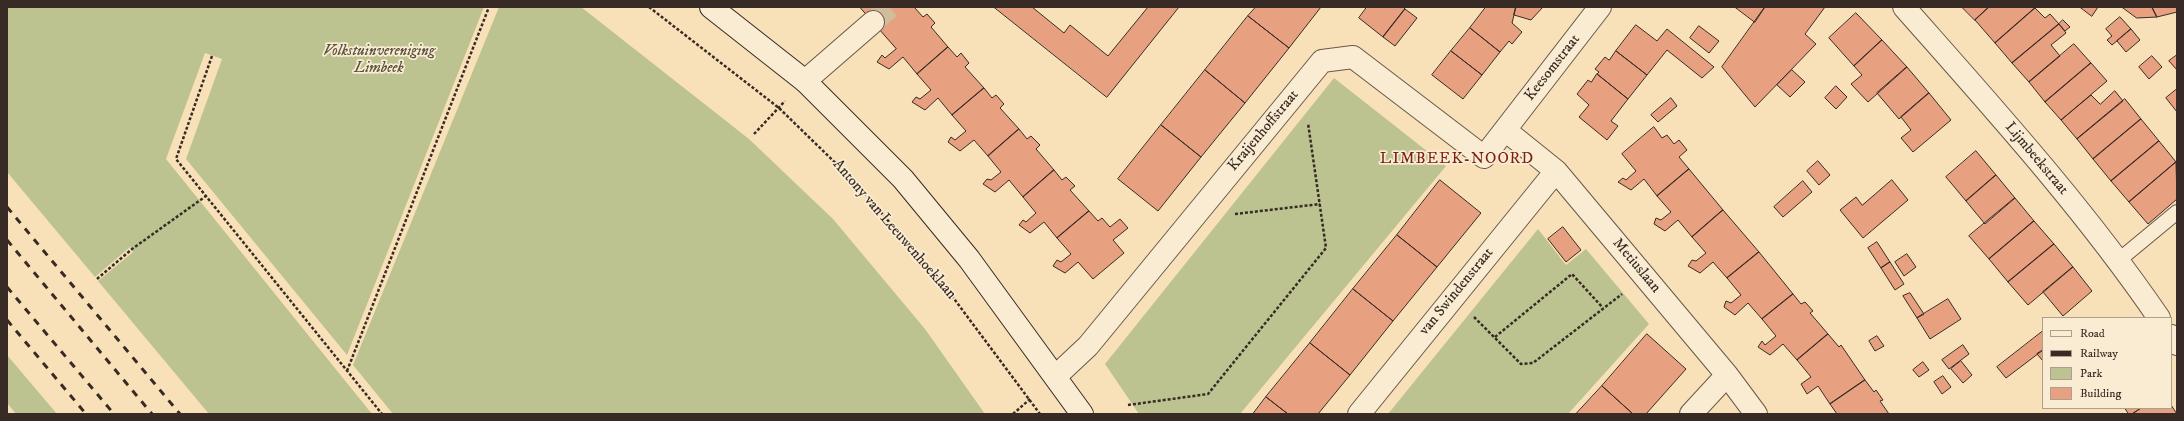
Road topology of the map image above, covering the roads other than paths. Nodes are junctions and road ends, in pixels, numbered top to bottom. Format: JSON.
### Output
{"nodes":[{"id":1,"x":711,"y":7,"type":"edge"},
{"id":2,"x":1600,"y":7,"type":"edge"},
{"id":3,"x":1904,"y":7,"type":"edge"},
{"id":4,"x":873,"y":22,"type":"tunnel mouth"},
{"id":5,"x":805,"y":81,"type":"junction"},
{"id":6,"x":1505,"y":130,"type":"junction"},
{"id":7,"x":1556,"y":170,"type":"junction"},
{"id":8,"x":2177,"y":212,"type":"edge"},
{"id":9,"x":2119,"y":260,"type":"junction"},
{"id":10,"x":2158,"y":317,"type":"edge"},
{"id":11,"x":1727,"y":375,"type":"junction"},
{"id":12,"x":1056,"y":376,"type":"junction"},
{"id":13,"x":1082,"y":414,"type":"edge"},
{"id":14,"x":1359,"y":414,"type":"edge"},
{"id":15,"x":1691,"y":414,"type":"edge"},
{"id":16,"x":1756,"y":414,"type":"edge"}],
"edges":[{"from":1,"to":5,"type":"street"},
{"from":2,"to":6,"type":"street","name":"Keesomstraat"},
{"from":3,"to":9,"type":"street","name":"Lijmbeekstraat"},
{"from":4,"to":5,"type":"street"},
{"from":5,"to":12,"type":"street"},
{"from":6,"to":7,"type":"street","name":"Metiuslaan"},
{"from":6,"to":12,"type":"street","name":"Kraijenhoffstraat"},
{"from":7,"to":11,"type":"street","name":"Metiuslaan"},
{"from":7,"to":14,"type":"street","name":"van Swindenstraat"},
{"from":8,"to":9,"type":"lane"},
{"from":9,"to":10,"type":"street","name":"Lijmbeekstraat"},
{"from":11,"to":15,"type":"street"},
{"from":11,"to":16,"type":"street","name":"Metiuslaan"},
{"from":12,"to":13,"type":"street"}]}
